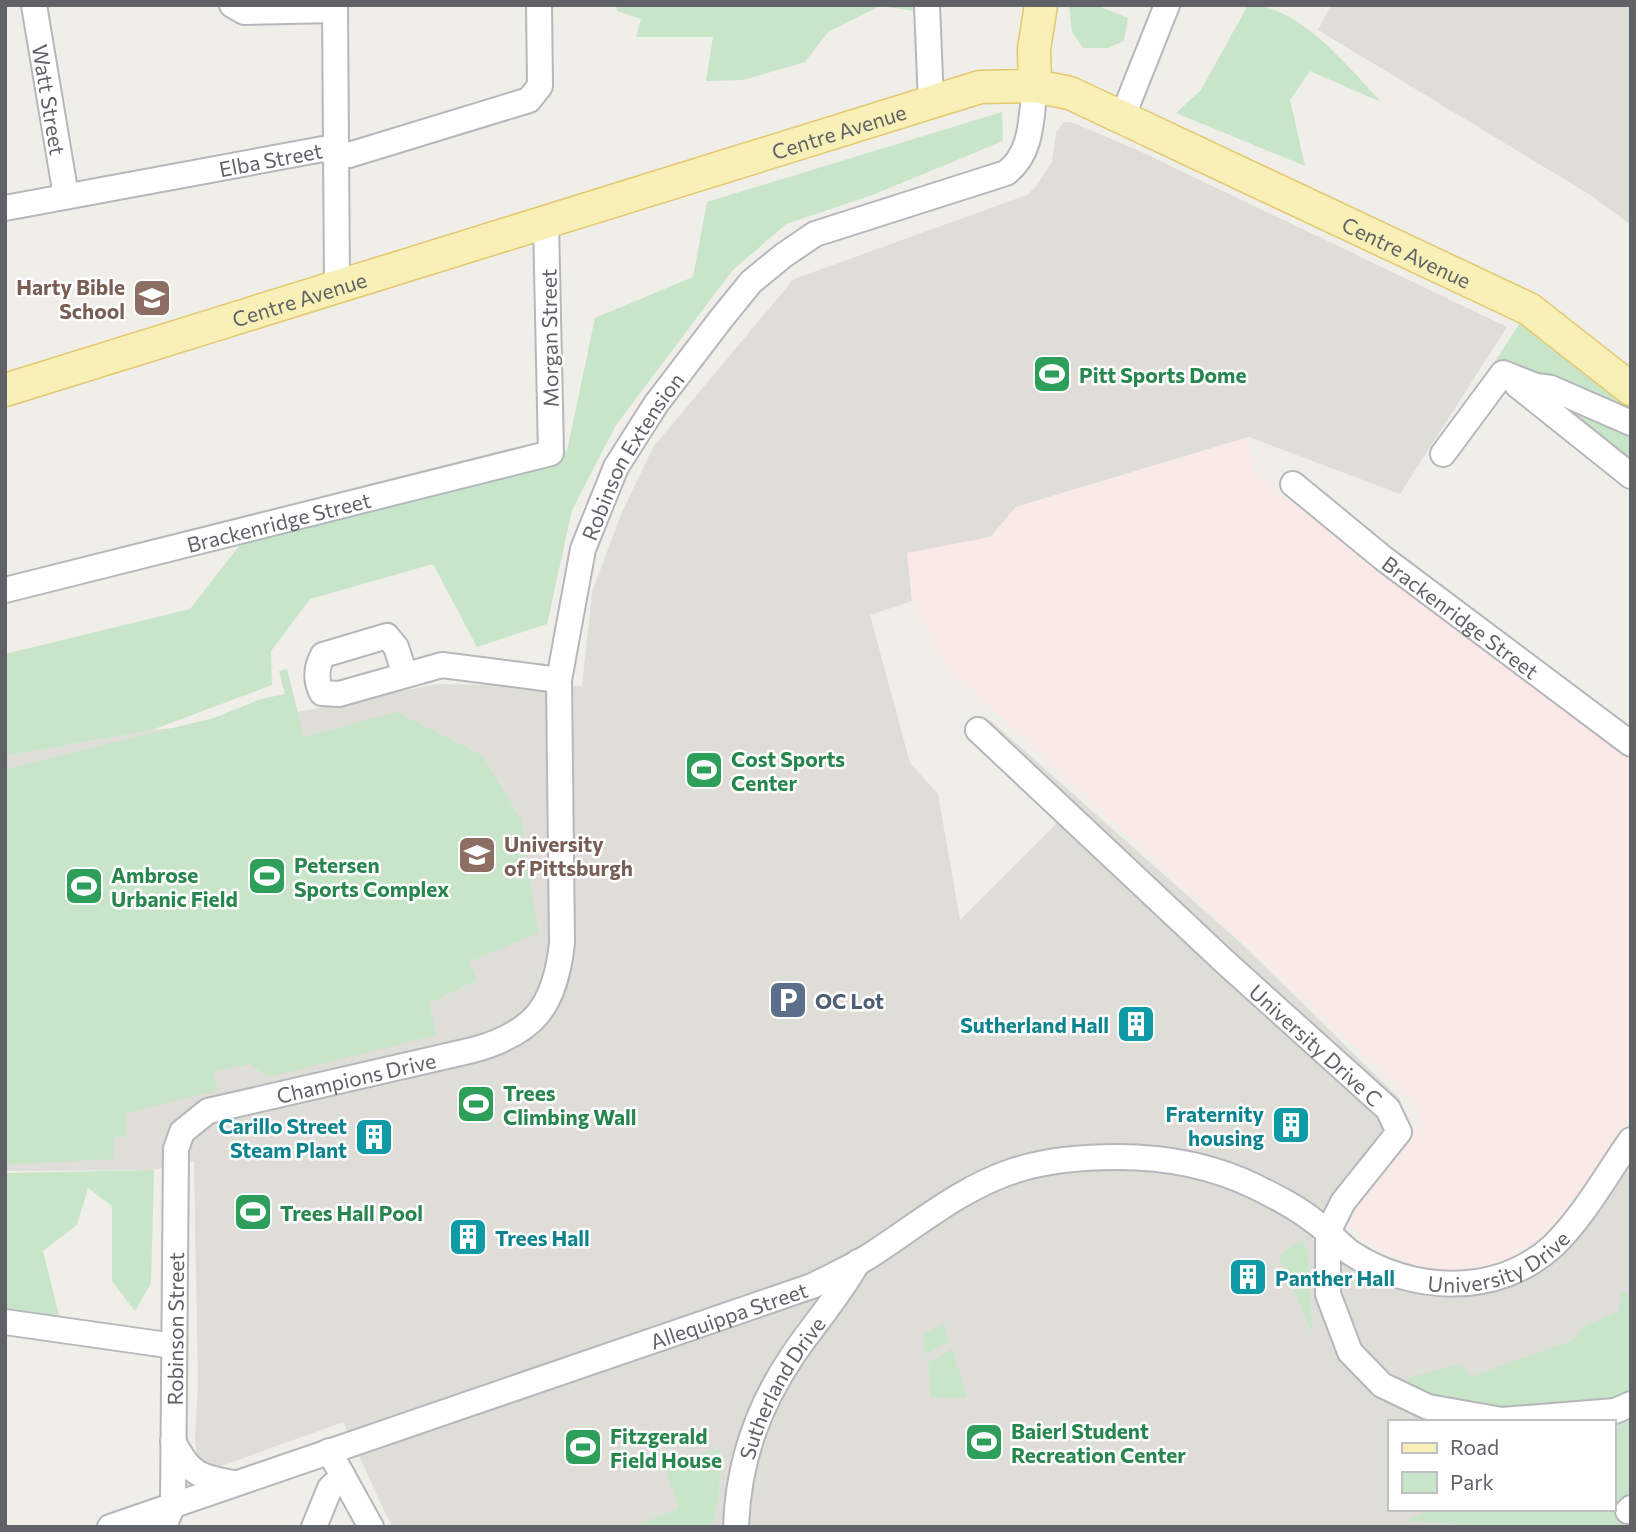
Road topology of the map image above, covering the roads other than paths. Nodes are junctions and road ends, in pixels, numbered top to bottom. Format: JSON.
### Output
{"nodes":[{"id":1,"x":34,"y":5,"type":"edge"},
{"id":2,"x":232,"y":5,"type":"edge"},
{"id":3,"x":539,"y":5,"type":"edge"},
{"id":4,"x":927,"y":5,"type":"edge"},
{"id":5,"x":1041,"y":5,"type":"edge"},
{"id":6,"x":1167,"y":5,"type":"edge"},
{"id":7,"x":335,"y":8,"type":"edge"},
{"id":8,"x":1035,"y":86,"type":"junction"},
{"id":9,"x":931,"y":104,"type":"junction"},
{"id":10,"x":1122,"y":118,"type":"junction"},
{"id":11,"x":336,"y":152,"type":"junction"},
{"id":12,"x":66,"y":196,"type":"junction"},
{"id":13,"x":5,"y":208,"type":"edge"},
{"id":14,"x":546,"y":223,"type":"junction"},
{"id":15,"x":337,"y":286,"type":"junction"},
{"id":16,"x":1503,"y":373,"type":"junction"},
{"id":17,"x":1631,"y":389,"type":"edge"},
{"id":18,"x":5,"y":390,"type":"edge"},
{"id":19,"x":1631,"y":423,"type":"edge"},
{"id":20,"x":551,"y":453,"type":"joint"},
{"id":21,"x":1443,"y":454,"type":"dead end"},
{"id":22,"x":1631,"y":476,"type":"edge"},
{"id":23,"x":1293,"y":484,"type":"dead end"},
{"id":24,"x":5,"y":590,"type":"edge"},
{"id":25,"x":405,"y":675,"type":"dead end"},
{"id":26,"x":559,"y":680,"type":"junction"},
{"id":27,"x":978,"y":730,"type":"dead end"},
{"id":28,"x":1631,"y":744,"type":"edge"},
{"id":29,"x":532,"y":1024,"type":"joint"},
{"id":30,"x":182,"y":1132,"type":"joint"},
{"id":31,"x":1631,"y":1140,"type":"edge"},
{"id":32,"x":1328,"y":1232,"type":"junction"},
{"id":33,"x":858,"y":1262,"type":"junction"},
{"id":34,"x":5,"y":1322,"type":"edge"},
{"id":35,"x":174,"y":1346,"type":"junction"},
{"id":36,"x":1631,"y":1404,"type":"edge"},
{"id":37,"x":173,"y":1441,"type":"junction"},
{"id":38,"x":329,"y":1451,"type":"junction"},
{"id":39,"x":343,"y":1476,"type":"junction"},
{"id":40,"x":233,"y":1483,"type":"junction"},
{"id":41,"x":173,"y":1504,"type":"junction"},
{"id":42,"x":110,"y":1527,"type":"edge"},
{"id":43,"x":164,"y":1527,"type":"edge"},
{"id":44,"x":314,"y":1527,"type":"edge"},
{"id":45,"x":372,"y":1527,"type":"edge"},
{"id":46,"x":736,"y":1527,"type":"edge"}],
"edges":[{"from":1,"to":12,"type":"street","name":"Watt Street"},
{"from":2,"to":7,"type":"street"},
{"from":3,"to":11,"type":"street","name":"Elba Street"},
{"from":4,"to":9,"type":"street"},
{"from":5,"to":8,"type":"main road"},
{"from":6,"to":10,"type":"street"},
{"from":7,"to":11,"type":"street"},
{"from":8,"to":9,"type":"main road","name":"Centre Avenue"},
{"from":8,"to":10,"type":"main road","name":"Centre Avenue"},
{"from":8,"to":26,"type":"street","name":"Robinson Extension"},
{"from":9,"to":14,"type":"main road","name":"Centre Avenue"},
{"from":10,"to":17,"type":"main road","name":"Centre Avenue"},
{"from":11,"to":12,"type":"street","name":"Elba Street"},
{"from":11,"to":15,"type":"street"},
{"from":12,"to":13,"type":"street","name":"Elba Street"},
{"from":14,"to":15,"type":"main road","name":"Centre Avenue"},
{"from":14,"to":20,"type":"street","name":"Morgan Street"},
{"from":15,"to":18,"type":"main road","name":"Centre Avenue"},
{"from":16,"to":19,"type":"street"},
{"from":16,"to":21,"type":"street"},
{"from":16,"to":22,"type":"street"},
{"from":20,"to":24,"type":"street","name":"Brackenridge Street"},
{"from":23,"to":28,"type":"street","name":"Brackenridge Street"},
{"from":25,"to":26,"type":"street"},
{"from":26,"to":29,"type":"street","name":"Robinson Extension"},
{"from":27,"to":32,"type":"street","name":"University Drive C"},
{"from":29,"to":30,"type":"street","name":"Champions Drive"},
{"from":30,"to":35,"type":"street","name":"Robinson Street"},
{"from":31,"to":32,"type":"street","name":"University Drive"},
{"from":32,"to":33,"type":"street","name":"Allequippa Street"},
{"from":32,"to":36,"type":"street","name":"University Drive C"},
{"from":33,"to":38,"type":"street","name":"Allequippa Street"},
{"from":33,"to":46,"type":"street","name":"Sutherland Drive"},
{"from":34,"to":35,"type":"street"},
{"from":35,"to":37,"type":"street","name":"Robinson Street"},
{"from":37,"to":40,"type":"street"},
{"from":37,"to":41,"type":"street","name":"Robinson Street"},
{"from":38,"to":39,"type":"street"},
{"from":38,"to":40,"type":"street","name":"Allequippa Street"},
{"from":39,"to":44,"type":"street"},
{"from":39,"to":45,"type":"street"},
{"from":40,"to":41,"type":"street","name":"Allequippa Street"},
{"from":41,"to":42,"type":"street","name":"Allequippa Street"},
{"from":41,"to":43,"type":"street","name":"Robinson Street"}]}
